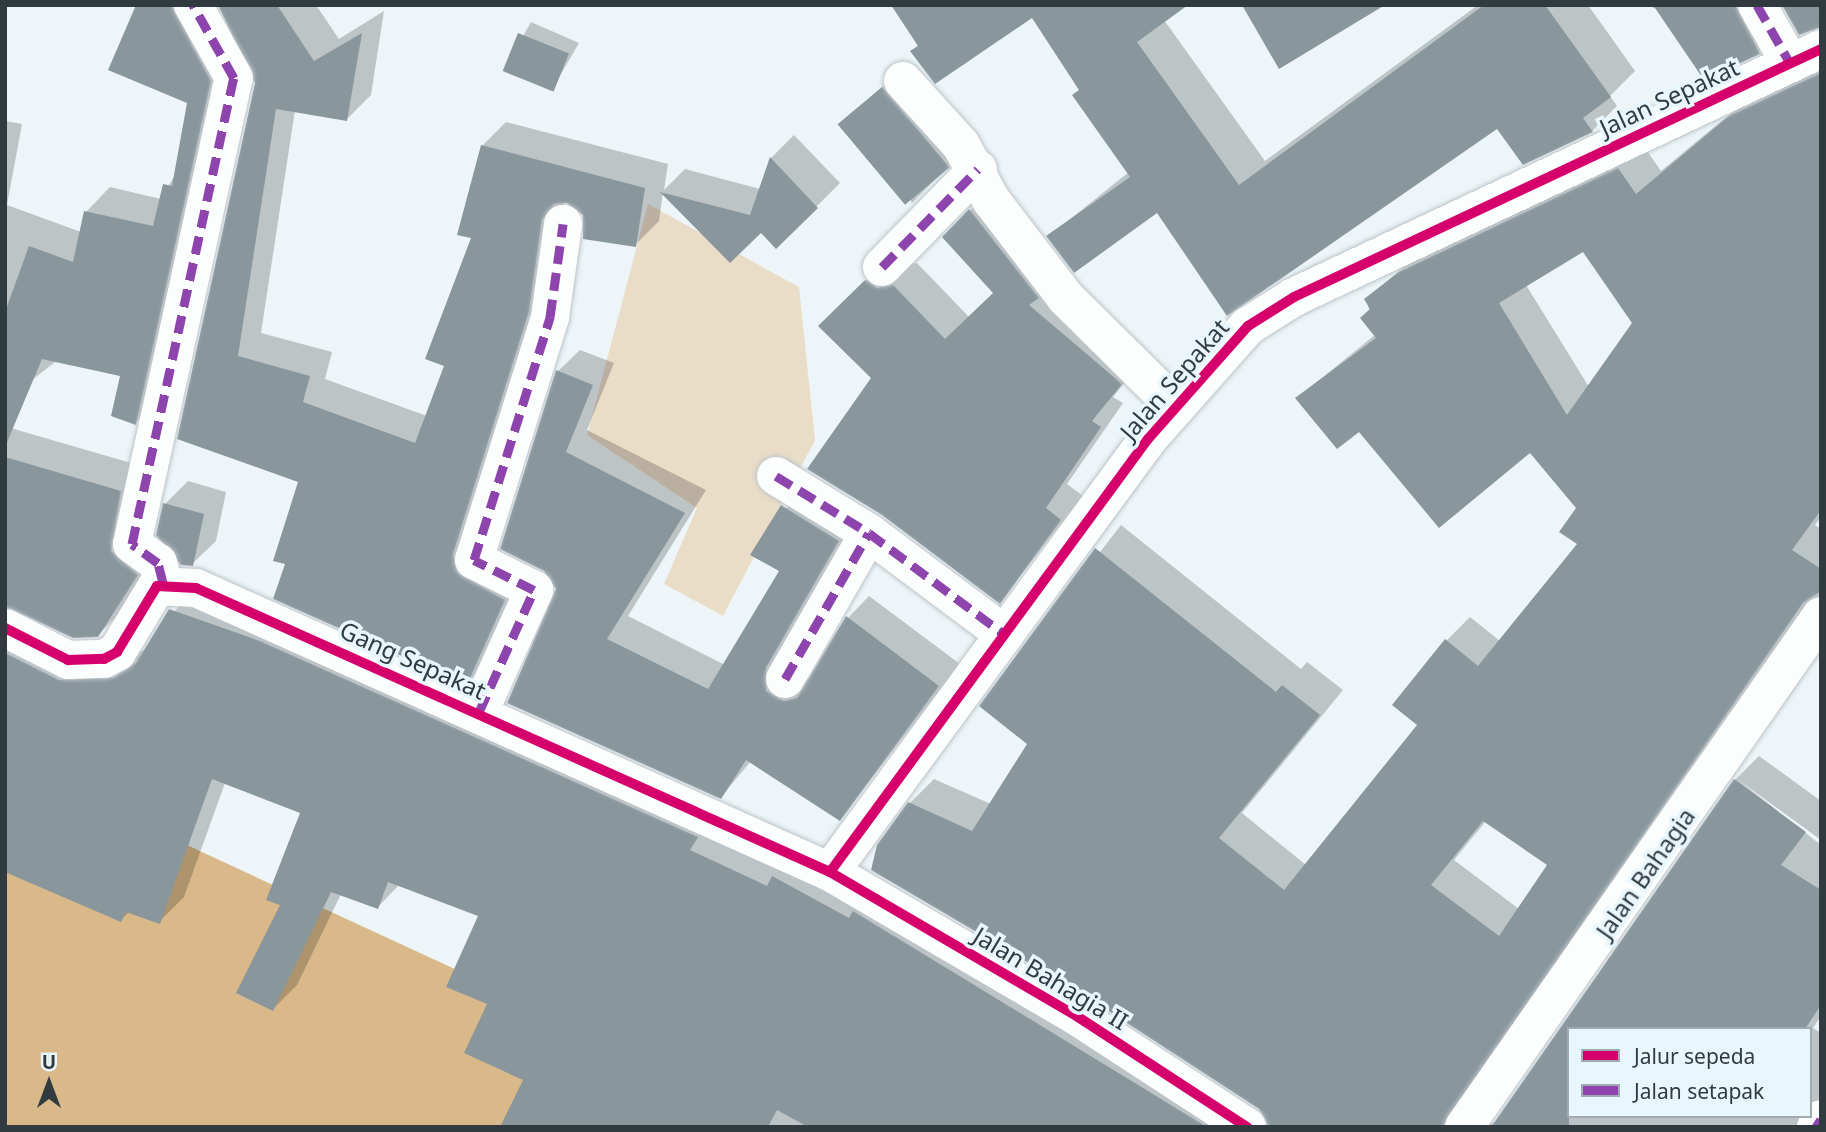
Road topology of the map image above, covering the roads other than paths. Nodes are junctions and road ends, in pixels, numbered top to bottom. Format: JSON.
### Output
{"nodes":[{"id":1,"x":192,"y":5,"type":"edge"},
{"id":2,"x":1757,"y":5,"type":"edge"},
{"id":3,"x":1805,"y":56,"type":"edge"},
{"id":4,"x":904,"y":81,"type":"dead end"},
{"id":5,"x":978,"y":169,"type":"junction"},
{"id":6,"x":563,"y":224,"type":"dead end"},
{"id":7,"x":882,"y":267,"type":"dead end"},
{"id":8,"x":1175,"y":406,"type":"junction"},
{"id":9,"x":776,"y":476,"type":"dead end"},
{"id":10,"x":869,"y":533,"type":"junction"},
{"id":11,"x":163,"y":583,"type":"junction"},
{"id":12,"x":1821,"y":616,"type":"edge"},
{"id":13,"x":5,"y":628,"type":"edge"},
{"id":14,"x":1004,"y":634,"type":"junction"},
{"id":15,"x":785,"y":679,"type":"dead end"},
{"id":16,"x":479,"y":712,"type":"junction"},
{"id":17,"x":830,"y":872,"type":"junction"},
{"id":18,"x":1821,"y":1119,"type":"edge"},
{"id":19,"x":1247,"y":1127,"type":"edge"},
{"id":20,"x":1464,"y":1127,"type":"edge"},
{"id":21,"x":1816,"y":1127,"type":"edge"}],
"edges":[{"from":1,"to":11,"type":"street"},
{"from":2,"to":3,"type":"street"},
{"from":3,"to":8,"type":"street","name":"Jalan Sepakat"},
{"from":4,"to":5,"type":"street"},
{"from":5,"to":7,"type":"street"},
{"from":5,"to":8,"type":"street"},
{"from":6,"to":16,"type":"street"},
{"from":8,"to":14,"type":"street","name":"Jalan Sepakat"},
{"from":9,"to":10,"type":"street"},
{"from":10,"to":14,"type":"street"},
{"from":10,"to":15,"type":"street"},
{"from":11,"to":13,"type":"street"},
{"from":11,"to":16,"type":"street","name":"Gang Sepakat"},
{"from":12,"to":20,"type":"street","name":"Jalan Bahagia"},
{"from":14,"to":17,"type":"street","name":"Jalan Sepakat"},
{"from":16,"to":17,"type":"street","name":"Gang Sepakat"},
{"from":17,"to":19,"type":"street","name":"Jalan Bahagia II"},
{"from":18,"to":21,"type":"street"}]}
